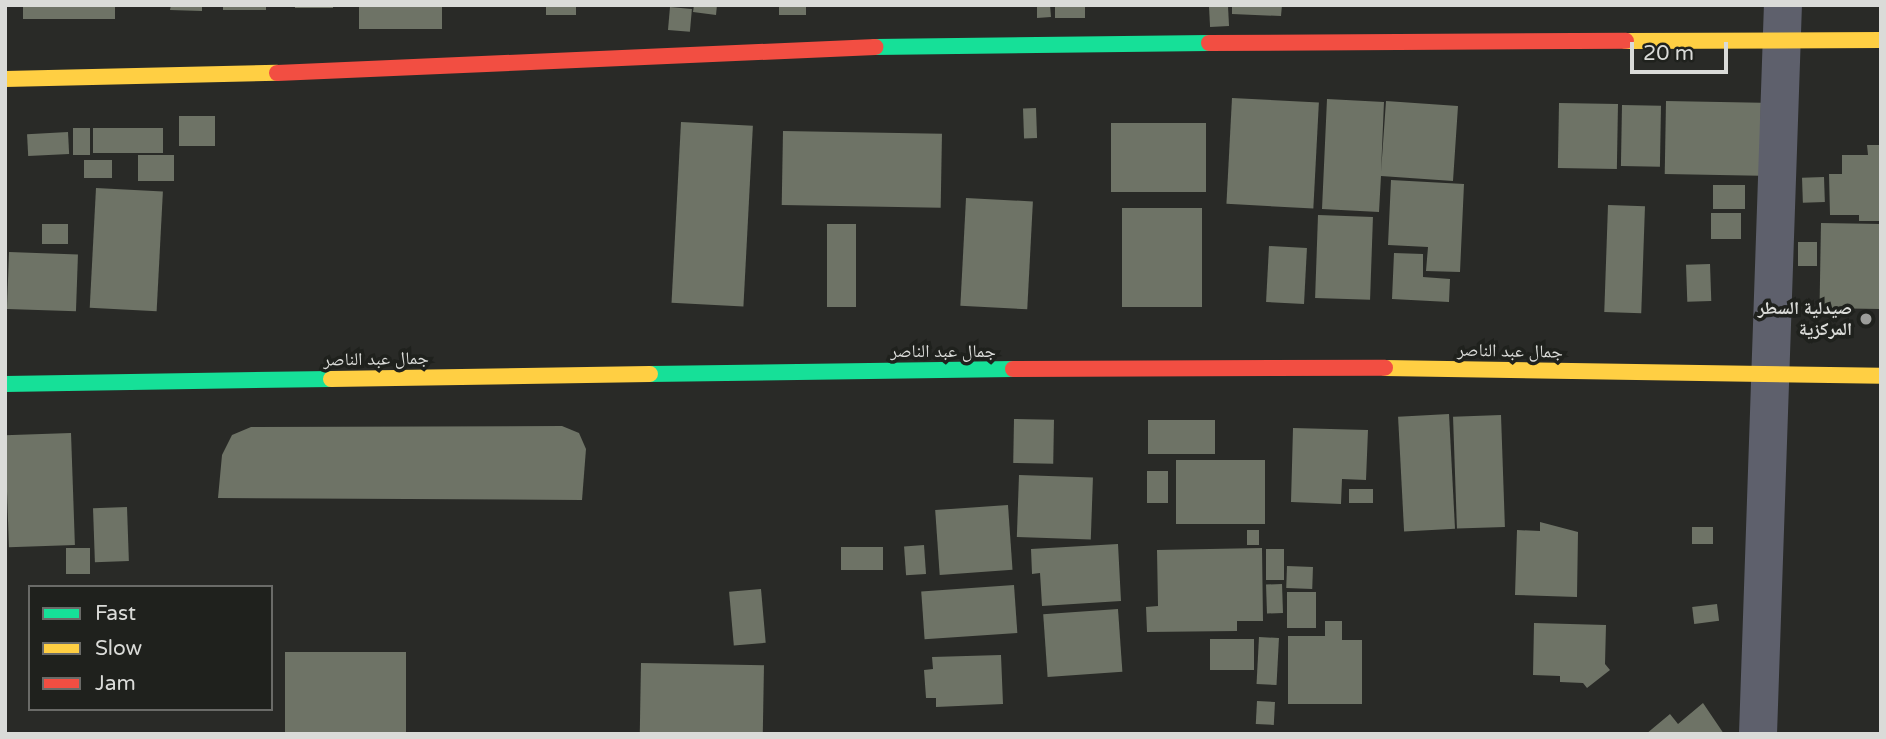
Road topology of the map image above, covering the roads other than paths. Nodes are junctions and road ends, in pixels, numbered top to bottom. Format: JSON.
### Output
{"nodes":[{"id":1,"x":1783,"y":5,"type":"edge"},
{"id":2,"x":1881,"y":40,"type":"edge"},
{"id":3,"x":1780,"y":43,"type":"junction"},
{"id":4,"x":5,"y":79,"type":"edge"},
{"id":5,"x":1767,"y":374,"type":"junction"},
{"id":6,"x":1881,"y":376,"type":"edge"},
{"id":7,"x":5,"y":384,"type":"edge"},
{"id":8,"x":1758,"y":734,"type":"edge"}],
"edges":[{"from":1,"to":3,"type":"street"},
{"from":2,"to":3,"type":"street"},
{"from":3,"to":4,"type":"street"},
{"from":3,"to":5,"type":"street"},
{"from":5,"to":6,"type":"street","name":"جمال عبد الناصر"},
{"from":5,"to":7,"type":"street","name":"جمال عبد الناصر"},
{"from":5,"to":8,"type":"street"}]}
